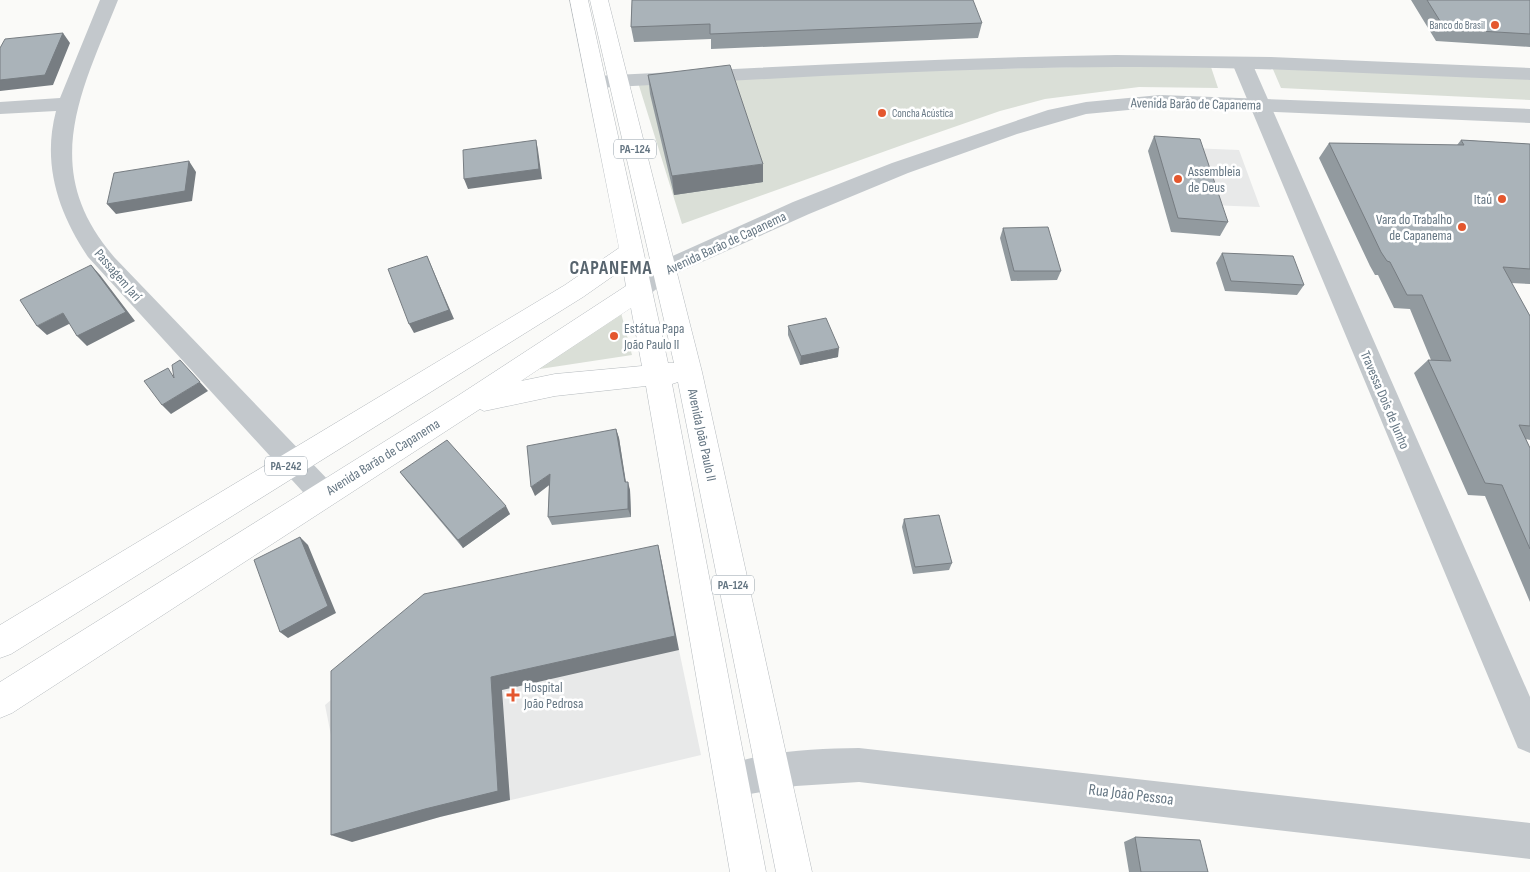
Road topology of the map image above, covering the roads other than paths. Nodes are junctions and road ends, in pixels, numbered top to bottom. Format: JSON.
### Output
{"nodes":[{"id":1,"x":109,"y":0,"type":"edge"},
{"id":2,"x":579,"y":0,"type":"edge"},
{"id":3,"x":599,"y":0,"type":"edge"},
{"id":4,"x":1242,"y":63,"type":"junction"},
{"id":5,"x":1530,"y":74,"type":"edge"},
{"id":6,"x":618,"y":81,"type":"junction"},
{"id":7,"x":595,"y":82,"type":"junction"},
{"id":8,"x":1258,"y":104,"type":"junction"},
{"id":9,"x":69,"y":105,"type":"junction"},
{"id":10,"x":0,"y":108,"type":"edge"},
{"id":11,"x":1530,"y":116,"type":"edge"},
{"id":12,"x":631,"y":252,"type":"junction"},
{"id":13,"x":668,"y":283,"type":"junction"},
{"id":14,"x":639,"y":290,"type":"junction"},
{"id":15,"x":574,"y":291,"type":"junction"},
{"id":16,"x":689,"y":372,"type":"junction"},
{"id":17,"x":657,"y":375,"type":"junction"},
{"id":18,"x":468,"y":403,"type":"junction"},
{"id":19,"x":293,"y":462,"type":"junction"},
{"id":20,"x":323,"y":494,"type":"junction"},
{"id":21,"x":0,"y":644,"type":"edge"},
{"id":22,"x":0,"y":702,"type":"edge"},
{"id":23,"x":1530,"y":736,"type":"edge"},
{"id":24,"x":772,"y":771,"type":"junction"},
{"id":25,"x":732,"y":780,"type":"junction"},
{"id":26,"x":1530,"y":840,"type":"edge"},
{"id":27,"x":748,"y":872,"type":"edge"},
{"id":28,"x":794,"y":872,"type":"edge"}],
"edges":[{"from":1,"to":9,"type":"street","name":"Passagem Jarí"},
{"from":2,"to":7,"type":"main road","number":"PA-124"},
{"from":3,"to":6,"type":"main road","name":"Avenida João Paulo II","number":"PA-124"},
{"from":4,"to":5,"type":"street"},
{"from":4,"to":6,"type":"street"},
{"from":4,"to":8,"type":"street","name":"Travessa Dois de Junho"},
{"from":6,"to":7,"type":"street"},
{"from":6,"to":13,"type":"main road","name":"Avenida João Paulo II","number":"PA-124"},
{"from":7,"to":12,"type":"main road","number":"PA-124"},
{"from":8,"to":11,"type":"street","name":"Avenida Barão de Capanema"},
{"from":8,"to":13,"type":"street","name":"Avenida Barão de Capanema"},
{"from":8,"to":23,"type":"street","name":"Travessa Dois de Junho"},
{"from":9,"to":10,"type":"street"},
{"from":9,"to":19,"type":"street","name":"Passagem Jarí"},
{"from":12,"to":14,"type":"main road","number":"PA-124"},
{"from":12,"to":15,"type":"main road","number":"PA-242"},
{"from":13,"to":14,"type":"main road"},
{"from":13,"to":16,"type":"main road","name":"Avenida João Paulo II","number":"PA-124"},
{"from":14,"to":15,"type":"main road"},
{"from":14,"to":17,"type":"main road","number":"PA-124"},
{"from":14,"to":18,"type":"main road","name":"Avenida Barão de Capanema"},
{"from":15,"to":19,"type":"main road","number":"PA-242"},
{"from":16,"to":17,"type":"main road"},
{"from":16,"to":24,"type":"main road","name":"Avenida João Paulo II","number":"PA-124"},
{"from":17,"to":18,"type":"main road"},
{"from":17,"to":25,"type":"main road","number":"PA-124"},
{"from":18,"to":20,"type":"main road","name":"Avenida Barão de Capanema"},
{"from":19,"to":20,"type":"street","name":"Passagem Jarí"},
{"from":19,"to":21,"type":"main road","number":"PA-242"},
{"from":20,"to":22,"type":"main road","name":"Avenida Barão de Capanema"},
{"from":24,"to":25,"type":"street","name":"Rua João Pessoa"},
{"from":24,"to":26,"type":"street","name":"Rua João Pessoa"},
{"from":24,"to":28,"type":"main road","name":"Avenida João Paulo II","number":"PA-124"},
{"from":25,"to":27,"type":"main road","number":"PA-124"}]}
